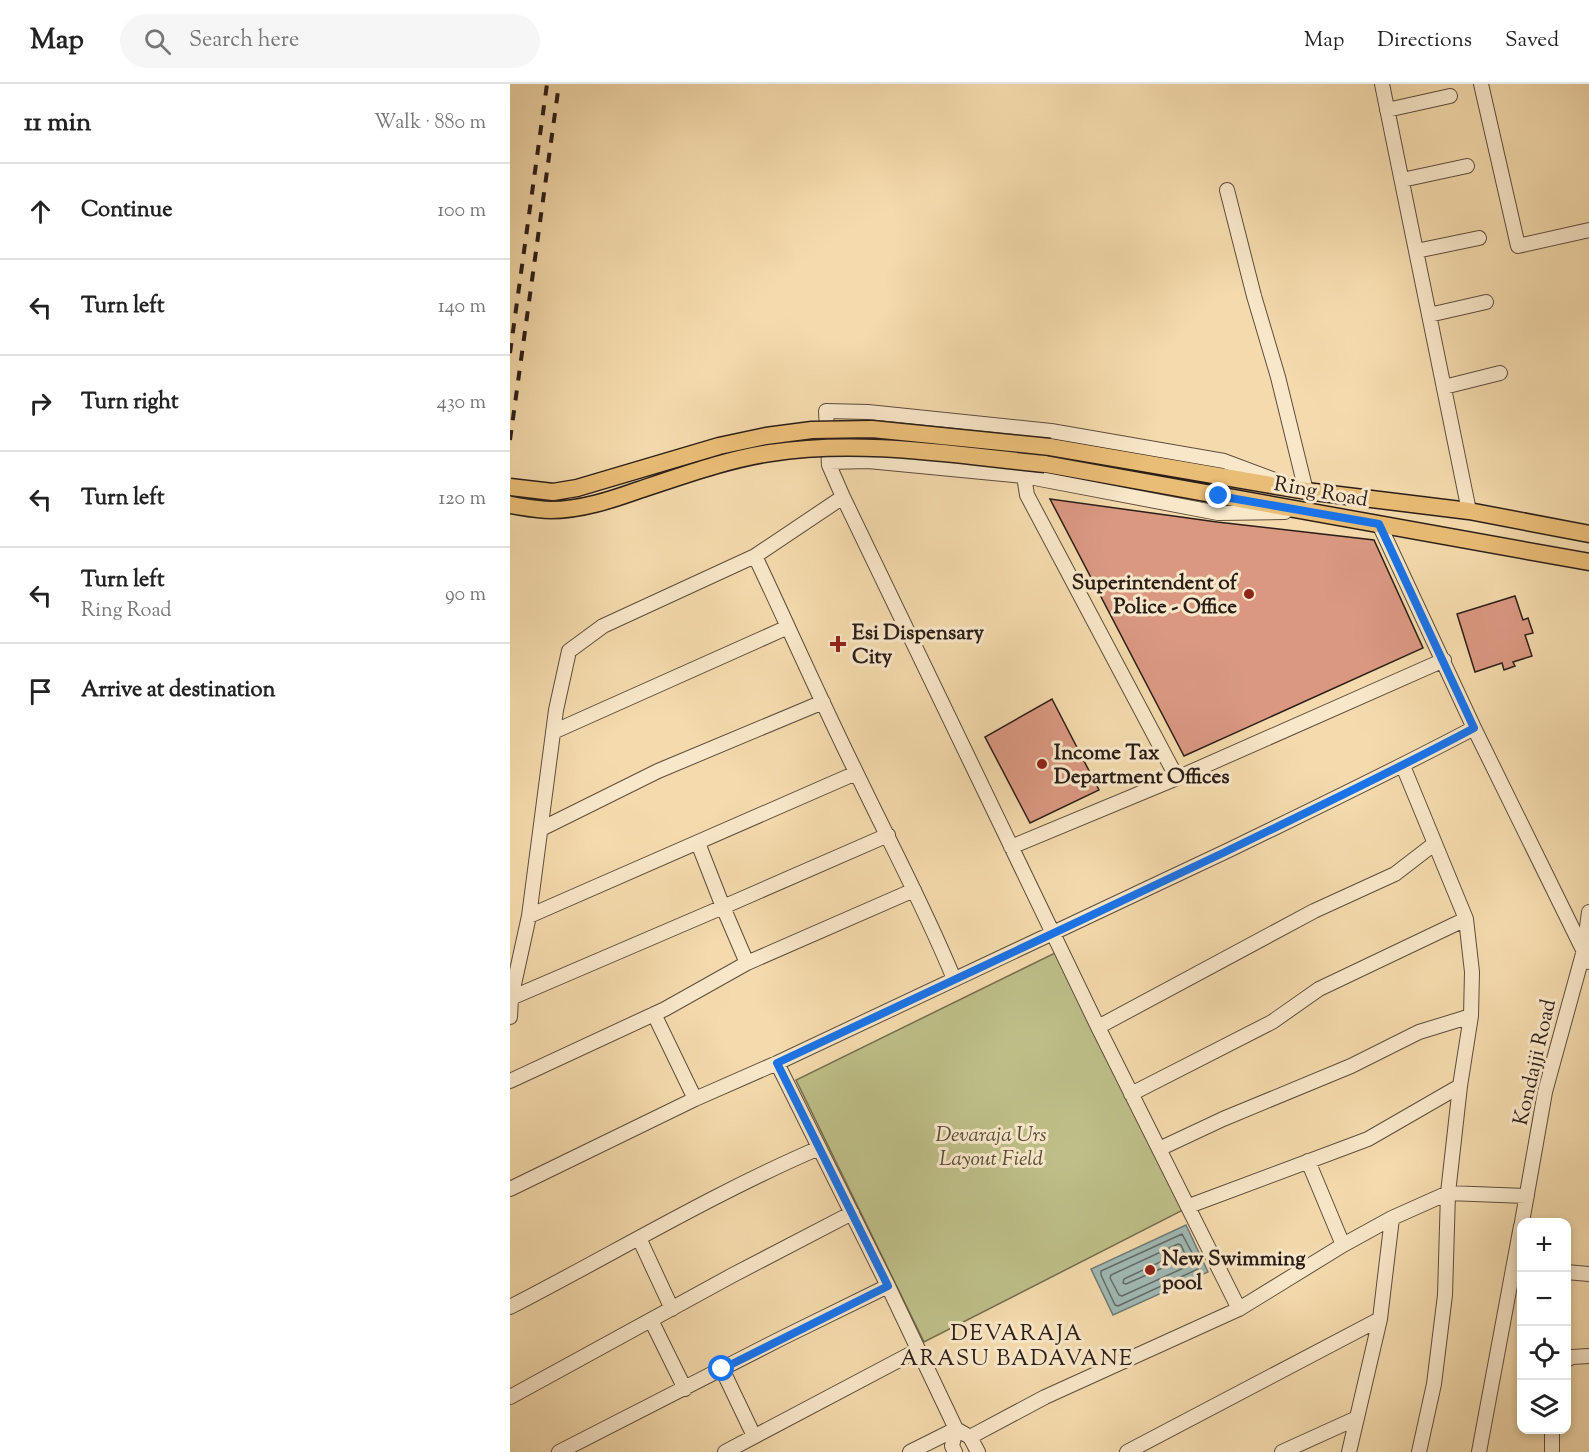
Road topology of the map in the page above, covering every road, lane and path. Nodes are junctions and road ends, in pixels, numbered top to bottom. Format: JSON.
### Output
{"nodes":[{"id":1,"x":1382,"y":84,"type":"edge"},
{"id":2,"x":1481,"y":84,"type":"edge"},
{"id":3,"x":1450,"y":96,"type":"dead end"},
{"id":4,"x":1387,"y":110,"type":"junction"},
{"id":5,"x":1467,"y":166,"type":"dead end"},
{"id":6,"x":1402,"y":180,"type":"junction"},
{"id":7,"x":1227,"y":190,"type":"dead end"},
{"id":8,"x":1589,"y":230,"type":"edge"},
{"id":9,"x":1479,"y":238,"type":"dead end"},
{"id":10,"x":1416,"y":251,"type":"junction"},
{"id":11,"x":1486,"y":302,"type":"dead end"},
{"id":12,"x":1429,"y":315,"type":"junction"},
{"id":13,"x":1500,"y":373,"type":"dead end"},
{"id":14,"x":1444,"y":387,"type":"junction"},
{"id":15,"x":829,"y":462,"type":"junction"},
{"id":16,"x":1024,"y":476,"type":"junction"},
{"id":17,"x":510,"y":487,"type":"edge"},
{"id":18,"x":1306,"y":491,"type":"junction"},
{"id":19,"x":843,"y":497,"type":"junction"},
{"id":20,"x":510,"y":506,"type":"edge"},
{"id":21,"x":1469,"y":511,"type":"junction"},
{"id":22,"x":1309,"y":512,"type":"junction"},
{"id":23,"x":1379,"y":524,"type":"junction"},
{"id":24,"x":1589,"y":534,"type":"edge"},
{"id":25,"x":755,"y":556,"type":"junction"},
{"id":26,"x":1589,"y":562,"type":"edge"},
{"id":27,"x":788,"y":627,"type":"junction"},
{"id":28,"x":1444,"y":660,"type":"junction"},
{"id":29,"x":823,"y":702,"type":"junction"},
{"id":30,"x":1474,"y":728,"type":"junction"},
{"id":31,"x":554,"y":732,"type":"junction"},
{"id":32,"x":1402,"y":766,"type":"junction"},
{"id":33,"x":856,"y":773,"type":"junction"},
{"id":34,"x":1177,"y":778,"type":"junction"},
{"id":35,"x":541,"y":829,"type":"junction"},
{"id":36,"x":888,"y":836,"type":"junction"},
{"id":37,"x":698,"y":843,"type":"junction"},
{"id":38,"x":1434,"y":844,"type":"junction"},
{"id":39,"x":1011,"y":847,"type":"junction"},
{"id":40,"x":914,"y":890,"type":"junction"},
{"id":41,"x":723,"y":907,"type":"junction"},
{"id":42,"x":1589,"y":912,"type":"edge"},
{"id":43,"x":529,"y":916,"type":"junction"},
{"id":44,"x":1466,"y":919,"type":"junction"},
{"id":45,"x":1053,"y":935,"type":"junction"},
{"id":46,"x":1587,"y":954,"type":"edge"},
{"id":47,"x":747,"y":963,"type":"junction"},
{"id":48,"x":954,"y":979,"type":"junction"},
{"id":49,"x":511,"y":998,"type":"edge"},
{"id":50,"x":654,"y":1014,"type":"junction"},
{"id":51,"x":1471,"y":1016,"type":"junction"},
{"id":52,"x":510,"y":1017,"type":"edge"},
{"id":53,"x":1098,"y":1028,"type":"junction"},
{"id":54,"x":777,"y":1063,"type":"junction"},
{"id":55,"x":510,"y":1081,"type":"edge"},
{"id":56,"x":1460,"y":1086,"type":"junction"},
{"id":57,"x":1131,"y":1094,"type":"junction"},
{"id":58,"x":695,"y":1099,"type":"junction"},
{"id":59,"x":819,"y":1148,"type":"junction"},
{"id":60,"x":1159,"y":1149,"type":"junction"},
{"id":61,"x":1308,"y":1161,"type":"junction"},
{"id":62,"x":510,"y":1189,"type":"edge"},
{"id":63,"x":1448,"y":1193,"type":"junction"},
{"id":64,"x":1527,"y":1196,"type":"junction"},
{"id":65,"x":1189,"y":1206,"type":"junction"},
{"id":66,"x":852,"y":1213,"type":"junction"},
{"id":67,"x":1392,"y":1218,"type":"junction"},
{"id":68,"x":1523,"y":1218,"type":"edge"},
{"id":69,"x":639,"y":1238,"type":"junction"},
{"id":70,"x":1343,"y":1245,"type":"junction"},
{"id":71,"x":1517,"y":1269,"type":"edge"},
{"id":72,"x":1571,"y":1272,"type":"edge"},
{"id":73,"x":1589,"y":1274,"type":"edge"},
{"id":74,"x":888,"y":1286,"type":"junction"},
{"id":75,"x":510,"y":1307,"type":"edge"},
{"id":76,"x":1239,"y":1308,"type":"junction"},
{"id":77,"x":672,"y":1309,"type":"junction"},
{"id":78,"x":1380,"y":1319,"type":"junction"},
{"id":79,"x":651,"y":1320,"type":"junction"},
{"id":80,"x":918,"y":1350,"type":"junction"},
{"id":81,"x":1589,"y":1356,"type":"edge"},
{"id":82,"x":1571,"y":1358,"type":"edge"},
{"id":83,"x":722,"y":1369,"type":"junction"},
{"id":84,"x":685,"y":1389,"type":"junction"},
{"id":85,"x":510,"y":1397,"type":"edge"},
{"id":86,"x":1357,"y":1418,"type":"junction"},
{"id":87,"x":956,"y":1429,"type":"junction"},
{"id":88,"x":1551,"y":1434,"type":"edge"},
{"id":89,"x":754,"y":1436,"type":"junction"},
{"id":90,"x":970,"y":1437,"type":"junction"},
{"id":91,"x":559,"y":1452,"type":"edge"},
{"id":92,"x":724,"y":1452,"type":"edge"},
{"id":93,"x":910,"y":1452,"type":"edge"},
{"id":94,"x":954,"y":1452,"type":"edge"},
{"id":95,"x":978,"y":1452,"type":"edge"},
{"id":96,"x":1127,"y":1452,"type":"edge"},
{"id":97,"x":1282,"y":1452,"type":"edge"},
{"id":98,"x":1349,"y":1452,"type":"edge"},
{"id":99,"x":1419,"y":1452,"type":"edge"},
{"id":100,"x":1479,"y":1452,"type":"edge"},
{"id":101,"x":1552,"y":1452,"type":"edge"}],
"edges":[{"from":1,"to":4,"type":"street"},
{"from":2,"to":8,"type":"street"},
{"from":3,"to":4,"type":"street"},
{"from":4,"to":6,"type":"street"},
{"from":5,"to":6,"type":"street"},
{"from":6,"to":10,"type":"street"},
{"from":7,"to":18,"type":"street"},
{"from":9,"to":10,"type":"street"},
{"from":10,"to":12,"type":"street"},
{"from":11,"to":12,"type":"street"},
{"from":12,"to":14,"type":"street"},
{"from":13,"to":14,"type":"street"},
{"from":14,"to":21,"type":"street"},
{"from":15,"to":16,"type":"street"},
{"from":15,"to":18,"type":"street"},
{"from":15,"to":19,"type":"street"},
{"from":16,"to":22,"type":"street"},
{"from":16,"to":34,"type":"street"},
{"from":17,"to":18,"type":"main road","bridge":true},
{"from":18,"to":21,"type":"main road"},
{"from":19,"to":25,"type":"street"},
{"from":19,"to":39,"type":"street"},
{"from":20,"to":22,"type":"main road","name":"Ring Road","bridge":true},
{"from":21,"to":24,"type":"main road"},
{"from":22,"to":23,"type":"main road","name":"Ring Road"},
{"from":23,"to":26,"type":"main road","name":"Ring Road"},
{"from":23,"to":28,"type":"street"},
{"from":25,"to":27,"type":"street"},
{"from":25,"to":31,"type":"street"},
{"from":27,"to":29,"type":"street"},
{"from":27,"to":31,"type":"street"},
{"from":28,"to":30,"type":"street"},
{"from":28,"to":34,"type":"street"},
{"from":29,"to":33,"type":"street"},
{"from":29,"to":35,"type":"street"},
{"from":30,"to":32,"type":"street"},
{"from":30,"to":46,"type":"street"},
{"from":31,"to":35,"type":"street"},
{"from":32,"to":38,"type":"street"},
{"from":32,"to":45,"type":"street"},
{"from":33,"to":36,"type":"street"},
{"from":33,"to":37,"type":"street"},
{"from":34,"to":39,"type":"street"},
{"from":35,"to":43,"type":"street"},
{"from":36,"to":40,"type":"street"},
{"from":36,"to":41,"type":"street"},
{"from":37,"to":41,"type":"street"},
{"from":37,"to":43,"type":"street"},
{"from":38,"to":44,"type":"street"},
{"from":38,"to":53,"type":"street"},
{"from":39,"to":45,"type":"street"},
{"from":40,"to":47,"type":"street"},
{"from":40,"to":48,"type":"street"},
{"from":41,"to":47,"type":"street"},
{"from":41,"to":49,"type":"street"},
{"from":42,"to":46,"type":"street","name":"Kondajji Road"},
{"from":43,"to":49,"type":"street"},
{"from":44,"to":51,"type":"street"},
{"from":44,"to":57,"type":"street"},
{"from":45,"to":48,"type":"street"},
{"from":45,"to":53,"type":"street"},
{"from":46,"to":64,"type":"street","name":"Kondajji Road"},
{"from":47,"to":50,"type":"street"},
{"from":48,"to":54,"type":"street"},
{"from":49,"to":52,"type":"street"},
{"from":50,"to":55,"type":"street"},
{"from":50,"to":58,"type":"street"},
{"from":51,"to":56,"type":"street"},
{"from":51,"to":60,"type":"street"},
{"from":53,"to":57,"type":"street"},
{"from":54,"to":58,"type":"street"},
{"from":54,"to":59,"type":"street"},
{"from":56,"to":61,"type":"street"},
{"from":56,"to":63,"type":"street"},
{"from":57,"to":60,"type":"street"},
{"from":58,"to":62,"type":"street"},
{"from":59,"to":66,"type":"street"},
{"from":59,"to":69,"type":"street"},
{"from":60,"to":65,"type":"street"},
{"from":61,"to":65,"type":"street"},
{"from":61,"to":70,"type":"street"},
{"from":63,"to":64,"type":"street"},
{"from":63,"to":67,"type":"street"},
{"from":63,"to":99,"type":"street"},
{"from":64,"to":68,"type":"street","name":"Kondajji Road"},
{"from":65,"to":76,"type":"street"},
{"from":66,"to":74,"type":"street"},
{"from":66,"to":77,"type":"street"},
{"from":67,"to":70,"type":"street"},
{"from":67,"to":78,"type":"street"},
{"from":69,"to":75,"type":"street"},
{"from":69,"to":77,"type":"street"},
{"from":70,"to":76,"type":"street"},
{"from":71,"to":100,"type":"street","name":"Kondajji Road"},
{"from":72,"to":73,"type":"street"},
{"from":74,"to":80,"type":"street"},
{"from":74,"to":83,"type":"street"},
{"from":76,"to":90,"type":"street"},
{"from":77,"to":79,"type":"street"},
{"from":78,"to":86,"type":"street"},
{"from":78,"to":96,"type":"street"},
{"from":79,"to":84,"type":"street"},
{"from":79,"to":85,"type":"street"},
{"from":80,"to":87,"type":"street"},
{"from":80,"to":89,"type":"street"},
{"from":81,"to":82,"type":"street"},
{"from":83,"to":84,"type":"street"},
{"from":83,"to":89,"type":"street"},
{"from":84,"to":91,"type":"street"},
{"from":86,"to":97,"type":"street"},
{"from":86,"to":98,"type":"street"},
{"from":87,"to":90,"type":"street"},
{"from":87,"to":93,"type":"street"},
{"from":87,"to":94,"type":"street"},
{"from":88,"to":101,"type":"street"},
{"from":89,"to":92,"type":"street"},
{"from":90,"to":95,"type":"street"}]}
